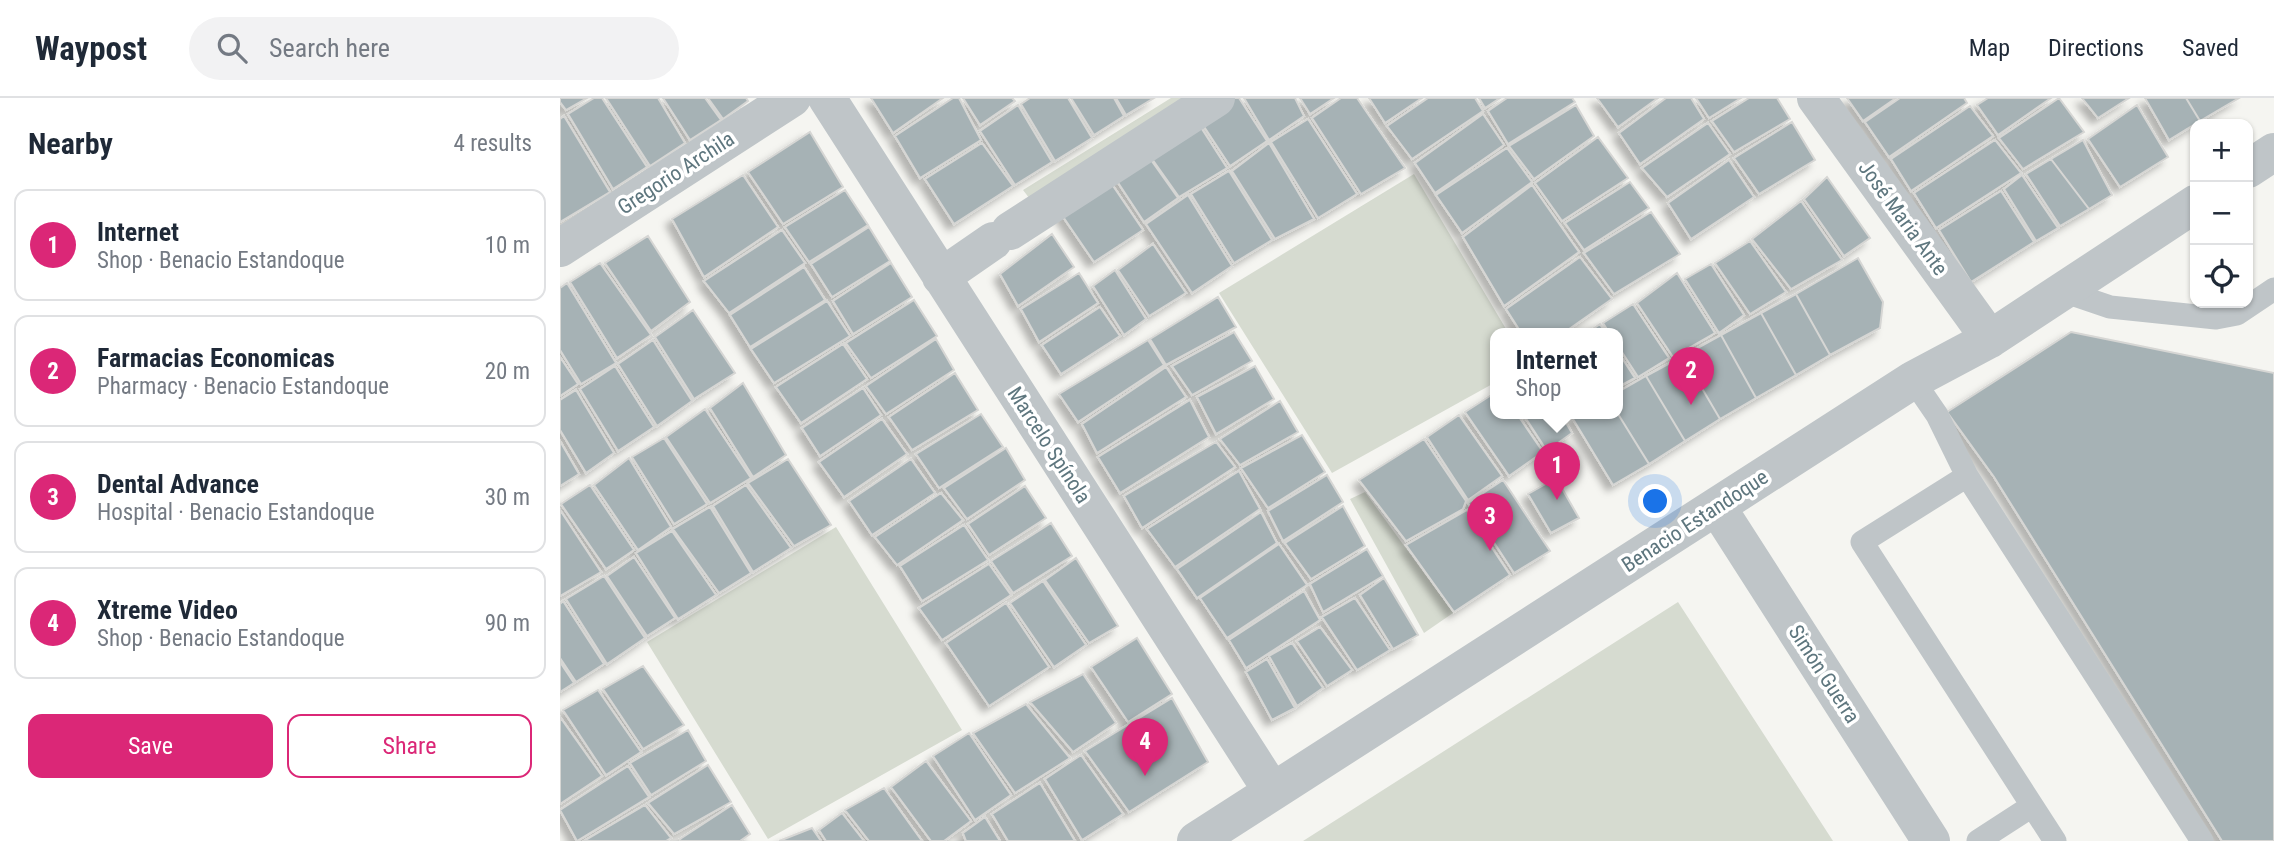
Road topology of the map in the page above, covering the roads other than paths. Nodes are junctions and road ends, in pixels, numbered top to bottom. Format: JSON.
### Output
{"nodes":[{"id":1,"x":792,"y":98,"type":"edge"},
{"id":2,"x":827,"y":98,"type":"edge"},
{"id":3,"x":1216,"y":98,"type":"edge"},
{"id":4,"x":1816,"y":98,"type":"edge"},
{"id":5,"x":2274,"y":152,"type":"edge"},
{"id":6,"x":2253,"y":166,"type":"edge"},
{"id":7,"x":2190,"y":207,"type":"edge"},
{"id":8,"x":560,"y":248,"type":"edge"},
{"id":9,"x":941,"y":277,"type":"junction"},
{"id":10,"x":2274,"y":289,"type":"edge"},
{"id":11,"x":2063,"y":291,"type":"junction"},
{"id":12,"x":1990,"y":339,"type":"junction"},
{"id":13,"x":1913,"y":380,"type":"junction"},
{"id":14,"x":1967,"y":476,"type":"junction"},
{"id":15,"x":1717,"y":507,"type":"junction"},
{"id":16,"x":1272,"y":791,"type":"junction"},
{"id":17,"x":2032,"y":806,"type":"junction"},
{"id":18,"x":1196,"y":841,"type":"edge"},
{"id":19,"x":1931,"y":841,"type":"edge"},
{"id":20,"x":1978,"y":841,"type":"edge"},
{"id":21,"x":2054,"y":841,"type":"edge"},
{"id":22,"x":2202,"y":841,"type":"edge"}],
"edges":[{"from":1,"to":8,"type":"street","name":"Gregorio Archila"},
{"from":2,"to":9,"type":"street","name":"Marcelo Spínola"},
{"from":3,"to":9,"type":"street"},
{"from":4,"to":12,"type":"street","name":"José Maria Ante"},
{"from":5,"to":6,"type":"street"},
{"from":7,"to":11,"type":"street","name":"Benacio Estandoque"},
{"from":9,"to":16,"type":"street","name":"Marcelo Spínola"},
{"from":10,"to":11,"type":"lane"},
{"from":11,"to":12,"type":"street","name":"Benacio Estandoque"},
{"from":12,"to":13,"type":"street","name":"Benacio Estandoque"},
{"from":13,"to":14,"type":"lane"},
{"from":13,"to":15,"type":"street","name":"Benacio Estandoque"},
{"from":14,"to":17,"type":"lane"},
{"from":14,"to":22,"type":"lane"},
{"from":15,"to":16,"type":"street","name":"Benacio Estandoque"},
{"from":15,"to":19,"type":"street","name":"Simón Guerra"},
{"from":16,"to":18,"type":"street","name":"Benacio Estandoque"},
{"from":17,"to":20,"type":"lane"},
{"from":17,"to":21,"type":"lane"}]}
